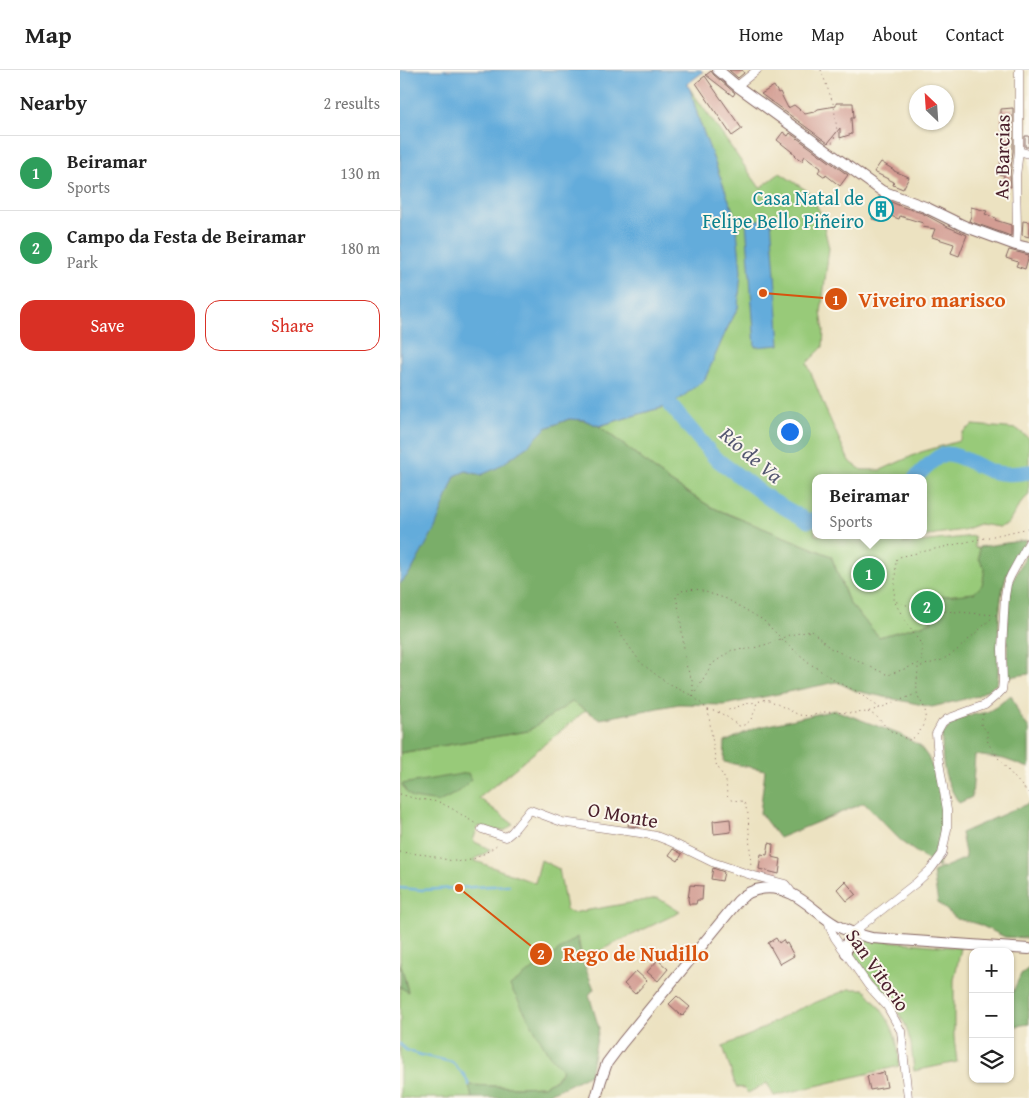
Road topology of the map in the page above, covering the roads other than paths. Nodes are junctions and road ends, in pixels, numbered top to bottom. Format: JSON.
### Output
{"nodes":[{"id":1,"x":718,"y":70,"type":"edge"},
{"id":2,"x":757,"y":70,"type":"edge"},
{"id":3,"x":1019,"y":70,"type":"edge"},
{"id":4,"x":737,"y":86,"type":"junction"},
{"id":5,"x":1019,"y":151,"type":"junction"},
{"id":6,"x":1029,"y":154,"type":"edge"},
{"id":7,"x":1016,"y":245,"type":"junction"},
{"id":8,"x":1029,"y":248,"type":"edge"},
{"id":9,"x":1029,"y":542,"type":"edge"},
{"id":10,"x":482,"y":829,"type":"road end"},
{"id":11,"x":751,"y":875,"type":"junction"},
{"id":12,"x":752,"y":891,"type":"junction"},
{"id":13,"x":791,"y":893,"type":"junction"},
{"id":14,"x":828,"y":920,"type":"junction"},
{"id":15,"x":852,"y":933,"type":"junction"},
{"id":16,"x":1029,"y":949,"type":"edge"},
{"id":17,"x":846,"y":953,"type":"junction"},
{"id":18,"x":596,"y":1098,"type":"edge"},
{"id":19,"x":908,"y":1098,"type":"edge"}],
"edges":[{"from":1,"to":4,"type":"street"},
{"from":2,"to":4,"type":"street"},
{"from":3,"to":5,"type":"street","name":"As Barcias"},
{"from":4,"to":7,"type":"street"},
{"from":5,"to":6,"type":"street"},
{"from":5,"to":7,"type":"street","name":"As Barcias"},
{"from":7,"to":8,"type":"street"},
{"from":9,"to":15,"type":"street"},
{"from":10,"to":11,"type":"street","name":"O Monte"},
{"from":11,"to":12,"type":"street"},
{"from":11,"to":13,"type":"street"},
{"from":12,"to":13,"type":"street"},
{"from":12,"to":18,"type":"street"},
{"from":13,"to":14,"type":"street"},
{"from":14,"to":15,"type":"street"},
{"from":14,"to":17,"type":"street","name":"San Vitorio"},
{"from":15,"to":16,"type":"street"},
{"from":15,"to":17,"type":"street"},
{"from":17,"to":19,"type":"street","name":"San Vitorio"}]}
